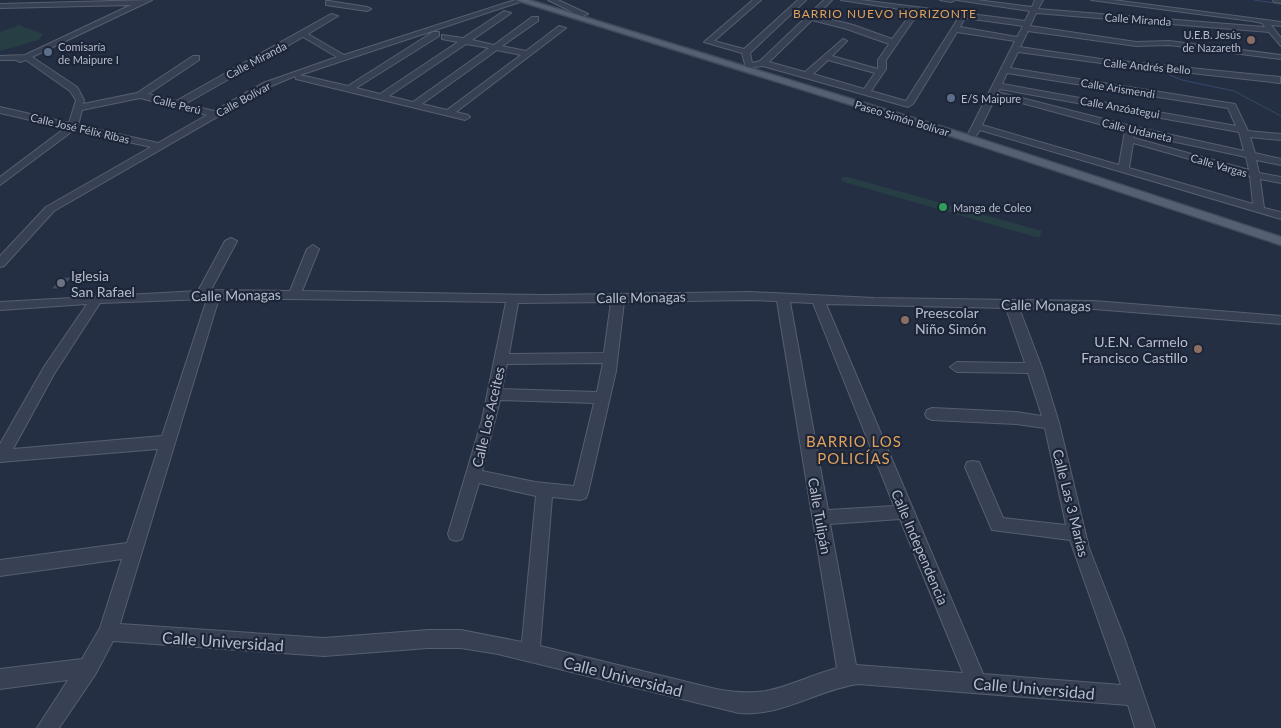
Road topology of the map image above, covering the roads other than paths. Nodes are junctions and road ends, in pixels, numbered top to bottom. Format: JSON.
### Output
{"nodes":[{"id":1,"x":522,"y":0,"type":"edge"},
{"id":2,"x":538,"y":0,"type":"edge"},
{"id":3,"x":552,"y":0,"type":"edge"},
{"id":4,"x":756,"y":0,"type":"edge"},
{"id":5,"x":802,"y":0,"type":"edge"},
{"id":6,"x":828,"y":0,"type":"edge"},
{"id":7,"x":847,"y":0,"type":"edge"},
{"id":8,"x":901,"y":0,"type":"edge"},
{"id":9,"x":925,"y":0,"type":"edge"},
{"id":10,"x":944,"y":0,"type":"edge"},
{"id":11,"x":951,"y":0,"type":"edge"},
{"id":12,"x":961,"y":0,"type":"edge"},
{"id":13,"x":1039,"y":0,"type":"edge"},
{"id":14,"x":1095,"y":0,"type":"edge"},
{"id":15,"x":1277,"y":0,"type":"edge"},
{"id":16,"x":1281,"y":0,"type":"edge"},
{"id":17,"x":980,"y":1,"type":"edge"},
{"id":18,"x":145,"y":2,"type":"edge"},
{"id":19,"x":329,"y":3,"type":"dead end"},
{"id":20,"x":347,"y":4,"type":"edge"},
{"id":21,"x":0,"y":6,"type":"edge"},
{"id":22,"x":893,"y":7,"type":"junction"},
{"id":23,"x":367,"y":9,"type":"dead end"},
{"id":24,"x":915,"y":10,"type":"junction"},
{"id":25,"x":1034,"y":11,"type":"junction"},
{"id":26,"x":507,"y":12,"type":"dead end"},
{"id":27,"x":1209,"y":13,"type":"junction"},
{"id":28,"x":584,"y":14,"type":"junction"},
{"id":29,"x":334,"y":16,"type":"dead end"},
{"id":30,"x":323,"y":17,"type":"dead end"},
{"id":31,"x":810,"y":17,"type":"junction"},
{"id":32,"x":968,"y":17,"type":"junction"},
{"id":33,"x":467,"y":18,"type":"junction"},
{"id":34,"x":536,"y":19,"type":"dead end"},
{"id":35,"x":1264,"y":21,"type":"junction"},
{"id":36,"x":1213,"y":24,"type":"junction"},
{"id":37,"x":1281,"y":24,"type":"edge"},
{"id":38,"x":1026,"y":26,"type":"junction"},
{"id":39,"x":562,"y":28,"type":"dead end"},
{"id":40,"x":956,"y":29,"type":"junction"},
{"id":41,"x":1271,"y":30,"type":"junction"},
{"id":42,"x":1218,"y":33,"type":"dead end"},
{"id":43,"x":303,"y":34,"type":"junction"},
{"id":44,"x":440,"y":35,"type":"junction"},
{"id":45,"x":1020,"y":40,"type":"junction"},
{"id":46,"x":844,"y":41,"type":"dead end"},
{"id":47,"x":1223,"y":41,"type":"dead end"},
{"id":48,"x":895,"y":43,"type":"junction"},
{"id":49,"x":1281,"y":44,"type":"edge"},
{"id":50,"x":1015,"y":49,"type":"junction"},
{"id":51,"x":1228,"y":50,"type":"junction"},
{"id":52,"x":1140,"y":51,"type":"junction"},
{"id":53,"x":746,"y":52,"type":"junction"},
{"id":54,"x":527,"y":54,"type":"junction"},
{"id":55,"x":26,"y":57,"type":"junction"},
{"id":56,"x":827,"y":57,"type":"junction"},
{"id":57,"x":1281,"y":57,"type":"edge"},
{"id":58,"x":0,"y":58,"type":"edge"},
{"id":59,"x":196,"y":58,"type":"dead end"},
{"id":60,"x":344,"y":58,"type":"junction"},
{"id":61,"x":763,"y":63,"type":"junction"},
{"id":62,"x":1156,"y":65,"type":"junction"},
{"id":63,"x":747,"y":67,"type":"junction"},
{"id":64,"x":0,"y":68,"type":"edge"},
{"id":65,"x":1005,"y":70,"type":"junction"},
{"id":66,"x":880,"y":72,"type":"junction"},
{"id":67,"x":807,"y":76,"type":"junction"},
{"id":68,"x":299,"y":77,"type":"dead end"},
{"id":69,"x":1280,"y":80,"type":"edge"},
{"id":70,"x":349,"y":89,"type":"junction"},
{"id":71,"x":995,"y":90,"type":"junction"},
{"id":72,"x":866,"y":92,"type":"junction"},
{"id":73,"x":140,"y":95,"type":"junction"},
{"id":74,"x":381,"y":97,"type":"junction"},
{"id":75,"x":178,"y":104,"type":"junction"},
{"id":76,"x":415,"y":105,"type":"junction"},
{"id":77,"x":79,"y":108,"type":"junction"},
{"id":78,"x":0,"y":110,"type":"edge"},
{"id":79,"x":448,"y":113,"type":"junction"},
{"id":80,"x":215,"y":114,"type":"junction"},
{"id":81,"x":465,"y":117,"type":"dead end"},
{"id":82,"x":74,"y":126,"type":"junction"},
{"id":83,"x":975,"y":130,"type":"junction"},
{"id":84,"x":1244,"y":132,"type":"junction"},
{"id":85,"x":1129,"y":134,"type":"junction"},
{"id":86,"x":1281,"y":137,"type":"edge"},
{"id":87,"x":159,"y":146,"type":"junction"},
{"id":88,"x":1252,"y":156,"type":"junction"},
{"id":89,"x":1281,"y":162,"type":"edge"},
{"id":90,"x":1123,"y":170,"type":"junction"},
{"id":91,"x":1256,"y":175,"type":"junction"},
{"id":92,"x":1281,"y":180,"type":"edge"},
{"id":93,"x":1,"y":183,"type":"edge"},
{"id":94,"x":1259,"y":210,"type":"junction"},
{"id":95,"x":1281,"y":216,"type":"edge"},
{"id":96,"x":1281,"y":232,"type":"edge"},
{"id":97,"x":232,"y":241,"type":"dead end"},
{"id":98,"x":1281,"y":241,"type":"edge"},
{"id":99,"x":313,"y":250,"type":"dead end"},
{"id":100,"x":0,"y":263,"type":"edge"},
{"id":101,"x":294,"y":294,"type":"junction"},
{"id":102,"x":208,"y":295,"type":"junction"},
{"id":103,"x":513,"y":298,"type":"junction"},
{"id":104,"x":618,"y":298,"type":"junction"},
{"id":105,"x":783,"y":298,"type":"junction"},
{"id":106,"x":96,"y":300,"type":"junction"},
{"id":107,"x":818,"y":300,"type":"junction"},
{"id":108,"x":1011,"y":304,"type":"junction"},
{"id":109,"x":1,"y":310,"type":"edge"},
{"id":110,"x":1281,"y":320,"type":"edge"},
{"id":111,"x":611,"y":358,"type":"junction"},
{"id":112,"x":502,"y":359,"type":"junction"},
{"id":113,"x":957,"y":368,"type":"dead end"},
{"id":114,"x":1035,"y":368,"type":"junction"},
{"id":115,"x":495,"y":394,"type":"junction"},
{"id":116,"x":603,"y":398,"type":"junction"},
{"id":117,"x":932,"y":414,"type":"dead end"},
{"id":118,"x":1052,"y":423,"type":"junction"},
{"id":119,"x":167,"y":442,"type":"junction"},
{"id":120,"x":1,"y":456,"type":"edge"},
{"id":121,"x":973,"y":467,"type":"dead end"},
{"id":122,"x":475,"y":476,"type":"junction"},
{"id":123,"x":545,"y":490,"type":"junction"},
{"id":124,"x":905,"y":512,"type":"junction"},
{"id":125,"x":820,"y":518,"type":"junction"},
{"id":126,"x":1075,"y":533,"type":"junction"},
{"id":127,"x":456,"y":534,"type":"dead end"},
{"id":128,"x":134,"y":550,"type":"junction"},
{"id":129,"x":0,"y":568,"type":"edge"},
{"id":130,"x":108,"y":632,"type":"junction"},
{"id":131,"x":530,"y":653,"type":"junction"},
{"id":132,"x":88,"y":668,"type":"junction"},
{"id":133,"x":848,"y":675,"type":"junction"},
{"id":134,"x":0,"y":679,"type":"edge"},
{"id":135,"x":977,"y":683,"type":"junction"},
{"id":136,"x":1134,"y":696,"type":"junction"},
{"id":137,"x":46,"y":728,"type":"edge"},
{"id":138,"x":1145,"y":728,"type":"edge"}],
"edges":[{"from":1,"to":33,"type":"street","name":"Calle Bolívar"},
{"from":1,"to":63,"type":"main road","name":"Paseo Simón Bolívar"},
{"from":2,"to":28,"type":"main road","name":"Paseo Simón Bolívar"},
{"from":3,"to":28,"type":"street","name":"Paseo Simón Bolívar"},
{"from":4,"to":53,"type":"street"},
{"from":5,"to":53,"type":"street"},
{"from":6,"to":31,"type":"street"},
{"from":7,"to":22,"type":"street"},
{"from":8,"to":22,"type":"street"},
{"from":9,"to":24,"type":"street"},
{"from":10,"to":11,"type":"street"},
{"from":12,"to":17,"type":"street","name":"Calle Miranda"},
{"from":13,"to":25,"type":"street"},
{"from":14,"to":27,"type":"street"},
{"from":15,"to":16,"type":"street"},
{"from":17,"to":25,"type":"street","name":"Calle Miranda"},
{"from":17,"to":32,"type":"street"},
{"from":18,"to":21,"type":"street"},
{"from":18,"to":55,"type":"street"},
{"from":19,"to":20,"type":"street"},
{"from":20,"to":23,"type":"street"},
{"from":20,"to":30,"type":"street"},
{"from":22,"to":24,"type":"street"},
{"from":24,"to":32,"type":"street"},
{"from":24,"to":48,"type":"street"},
{"from":25,"to":36,"type":"street","name":"Calle Miranda"},
{"from":25,"to":38,"type":"street"},
{"from":26,"to":74,"type":"street"},
{"from":27,"to":35,"type":"street"},
{"from":27,"to":36,"type":"street"},
{"from":28,"to":63,"type":"main road","name":"Paseo Simón Bolívar"},
{"from":29,"to":43,"type":"street","name":"Calle Miranda"},
{"from":31,"to":48,"type":"street"},
{"from":31,"to":61,"type":"street"},
{"from":32,"to":38,"type":"street"},
{"from":32,"to":40,"type":"street"},
{"from":33,"to":44,"type":"street"},
{"from":33,"to":60,"type":"street","name":"Calle Bolívar"},
{"from":34,"to":76,"type":"street"},
{"from":35,"to":37,"type":"street"},
{"from":35,"to":41,"type":"street"},
{"from":36,"to":41,"type":"street","name":"Calle Miranda"},
{"from":36,"to":42,"type":"street"},
{"from":38,"to":45,"type":"street"},
{"from":38,"to":52,"type":"street"},
{"from":39,"to":54,"type":"street"},
{"from":40,"to":45,"type":"street"},
{"from":40,"to":72,"type":"street"},
{"from":41,"to":49,"type":"street"},
{"from":43,"to":60,"type":"street"},
{"from":43,"to":75,"type":"street","name":"Calle Miranda"},
{"from":44,"to":54,"type":"street"},
{"from":44,"to":70,"type":"street"},
{"from":45,"to":50,"type":"street"},
{"from":46,"to":56,"type":"street"},
{"from":47,"to":51,"type":"street"},
{"from":48,"to":66,"type":"street"},
{"from":50,"to":62,"type":"street","name":"Calle Andrés Bello"},
{"from":50,"to":65,"type":"street"},
{"from":51,"to":52,"type":"street"},
{"from":51,"to":57,"type":"street"},
{"from":52,"to":62,"type":"street"},
{"from":53,"to":63,"type":"street"},
{"from":54,"to":79,"type":"street"},
{"from":55,"to":58,"type":"street"},
{"from":55,"to":64,"type":"street"},
{"from":55,"to":77,"type":"street"},
{"from":56,"to":66,"type":"street"},
{"from":56,"to":67,"type":"street"},
{"from":59,"to":73,"type":"street"},
{"from":60,"to":80,"type":"street","name":"Calle Bolívar"},
{"from":61,"to":63,"type":"street"},
{"from":61,"to":67,"type":"street"},
{"from":62,"to":69,"type":"street","name":"Calle Andrés Bello"},
{"from":63,"to":83,"type":"main road","name":"Paseo Simón Bolívar"},
{"from":63,"to":98,"type":"main road","name":"Paseo Simón Bolívar"},
{"from":65,"to":71,"type":"street"},
{"from":65,"to":84,"type":"street","name":"Calle Arismendi"},
{"from":66,"to":72,"type":"street"},
{"from":67,"to":72,"type":"street"},
{"from":68,"to":70,"type":"street"},
{"from":70,"to":74,"type":"street"},
{"from":71,"to":83,"type":"street"},
{"from":71,"to":84,"type":"street","name":"Calle Anzóategui"},
{"from":71,"to":85,"type":"street","name":"Calle Urdaneta"},
{"from":73,"to":75,"type":"street","name":"Calle Perú"},
{"from":73,"to":77,"type":"street"},
{"from":74,"to":76,"type":"street"},
{"from":75,"to":80,"type":"street","name":"Calle Perú"},
{"from":76,"to":79,"type":"street"},
{"from":77,"to":82,"type":"street"},
{"from":78,"to":82,"type":"street","name":"Calle José Félix Ribas"},
{"from":79,"to":81,"type":"street"},
{"from":80,"to":87,"type":"street","name":"Calle Bolívar"},
{"from":82,"to":87,"type":"street","name":"Calle José Félix Ribas"},
{"from":82,"to":93,"type":"street"},
{"from":83,"to":90,"type":"street","name":"Paseo Simón Bolívar"},
{"from":83,"to":96,"type":"main road","name":"Paseo Simón Bolívar"},
{"from":84,"to":86,"type":"street","name":"Calle Anzóategui"},
{"from":84,"to":88,"type":"street"},
{"from":85,"to":88,"type":"street","name":"Calle Urdaneta"},
{"from":85,"to":90,"type":"street"},
{"from":85,"to":91,"type":"street","name":"Calle Vargas"},
{"from":87,"to":100,"type":"street","name":"Calle Bolívar"},
{"from":88,"to":89,"type":"street","name":"Calle Urdaneta"},
{"from":88,"to":91,"type":"street"},
{"from":90,"to":94,"type":"street","name":"Paseo Simón Bolívar"},
{"from":91,"to":92,"type":"street","name":"Calle Vargas"},
{"from":91,"to":94,"type":"street"},
{"from":94,"to":95,"type":"street","name":"Paseo Simón Bolívar"},
{"from":97,"to":102,"type":"street"},
{"from":99,"to":101,"type":"street"},
{"from":101,"to":102,"type":"street","name":"Calle Monagas"},
{"from":101,"to":103,"type":"street","name":"Calle Monagas"},
{"from":102,"to":106,"type":"street","name":"Calle Monagas"},
{"from":102,"to":119,"type":"street"},
{"from":103,"to":104,"type":"street","name":"Calle Monagas"},
{"from":103,"to":112,"type":"street","name":"Calle Los Aceites"},
{"from":104,"to":105,"type":"street","name":"Calle Monagas"},
{"from":104,"to":111,"type":"street"},
{"from":105,"to":107,"type":"street","name":"Calle Monagas"},
{"from":105,"to":125,"type":"street","name":"Calle Tulipán"},
{"from":106,"to":109,"type":"street","name":"Calle Monagas"},
{"from":106,"to":120,"type":"street"},
{"from":107,"to":108,"type":"street","name":"Calle Monagas"},
{"from":107,"to":124,"type":"street","name":"Calle Independencia"},
{"from":108,"to":110,"type":"street","name":"Calle Monagas"},
{"from":108,"to":114,"type":"street","name":"Calle Las 3 Marías"},
{"from":111,"to":112,"type":"street"},
{"from":111,"to":116,"type":"street"},
{"from":112,"to":115,"type":"street","name":"Calle Los Aceites"},
{"from":113,"to":114,"type":"street"},
{"from":114,"to":118,"type":"street","name":"Calle Las 3 Marías"},
{"from":115,"to":116,"type":"street"},
{"from":115,"to":122,"type":"street","name":"Calle Los Aceites"},
{"from":116,"to":123,"type":"street"},
{"from":117,"to":118,"type":"street"},
{"from":118,"to":126,"type":"street","name":"Calle Las 3 Marías"},
{"from":119,"to":120,"type":"street"},
{"from":119,"to":128,"type":"street"},
{"from":121,"to":126,"type":"street"},
{"from":122,"to":123,"type":"street"},
{"from":122,"to":127,"type":"street","name":"Calle Los Aceites"},
{"from":123,"to":131,"type":"street"},
{"from":124,"to":125,"type":"street"},
{"from":124,"to":135,"type":"street","name":"Calle Independencia"},
{"from":125,"to":133,"type":"street","name":"Calle Tulipán"},
{"from":126,"to":136,"type":"street","name":"Calle Las 3 Marías"},
{"from":128,"to":129,"type":"street"},
{"from":128,"to":130,"type":"street"},
{"from":130,"to":131,"type":"street","name":"Calle Universidad"},
{"from":130,"to":132,"type":"street"},
{"from":131,"to":133,"type":"street","name":"Calle Universidad"},
{"from":132,"to":134,"type":"street"},
{"from":132,"to":137,"type":"street"},
{"from":133,"to":135,"type":"street","name":"Calle Universidad"},
{"from":135,"to":136,"type":"street","name":"Calle Universidad"},
{"from":136,"to":138,"type":"street","name":"Calle Las 3 Marías"}]}
